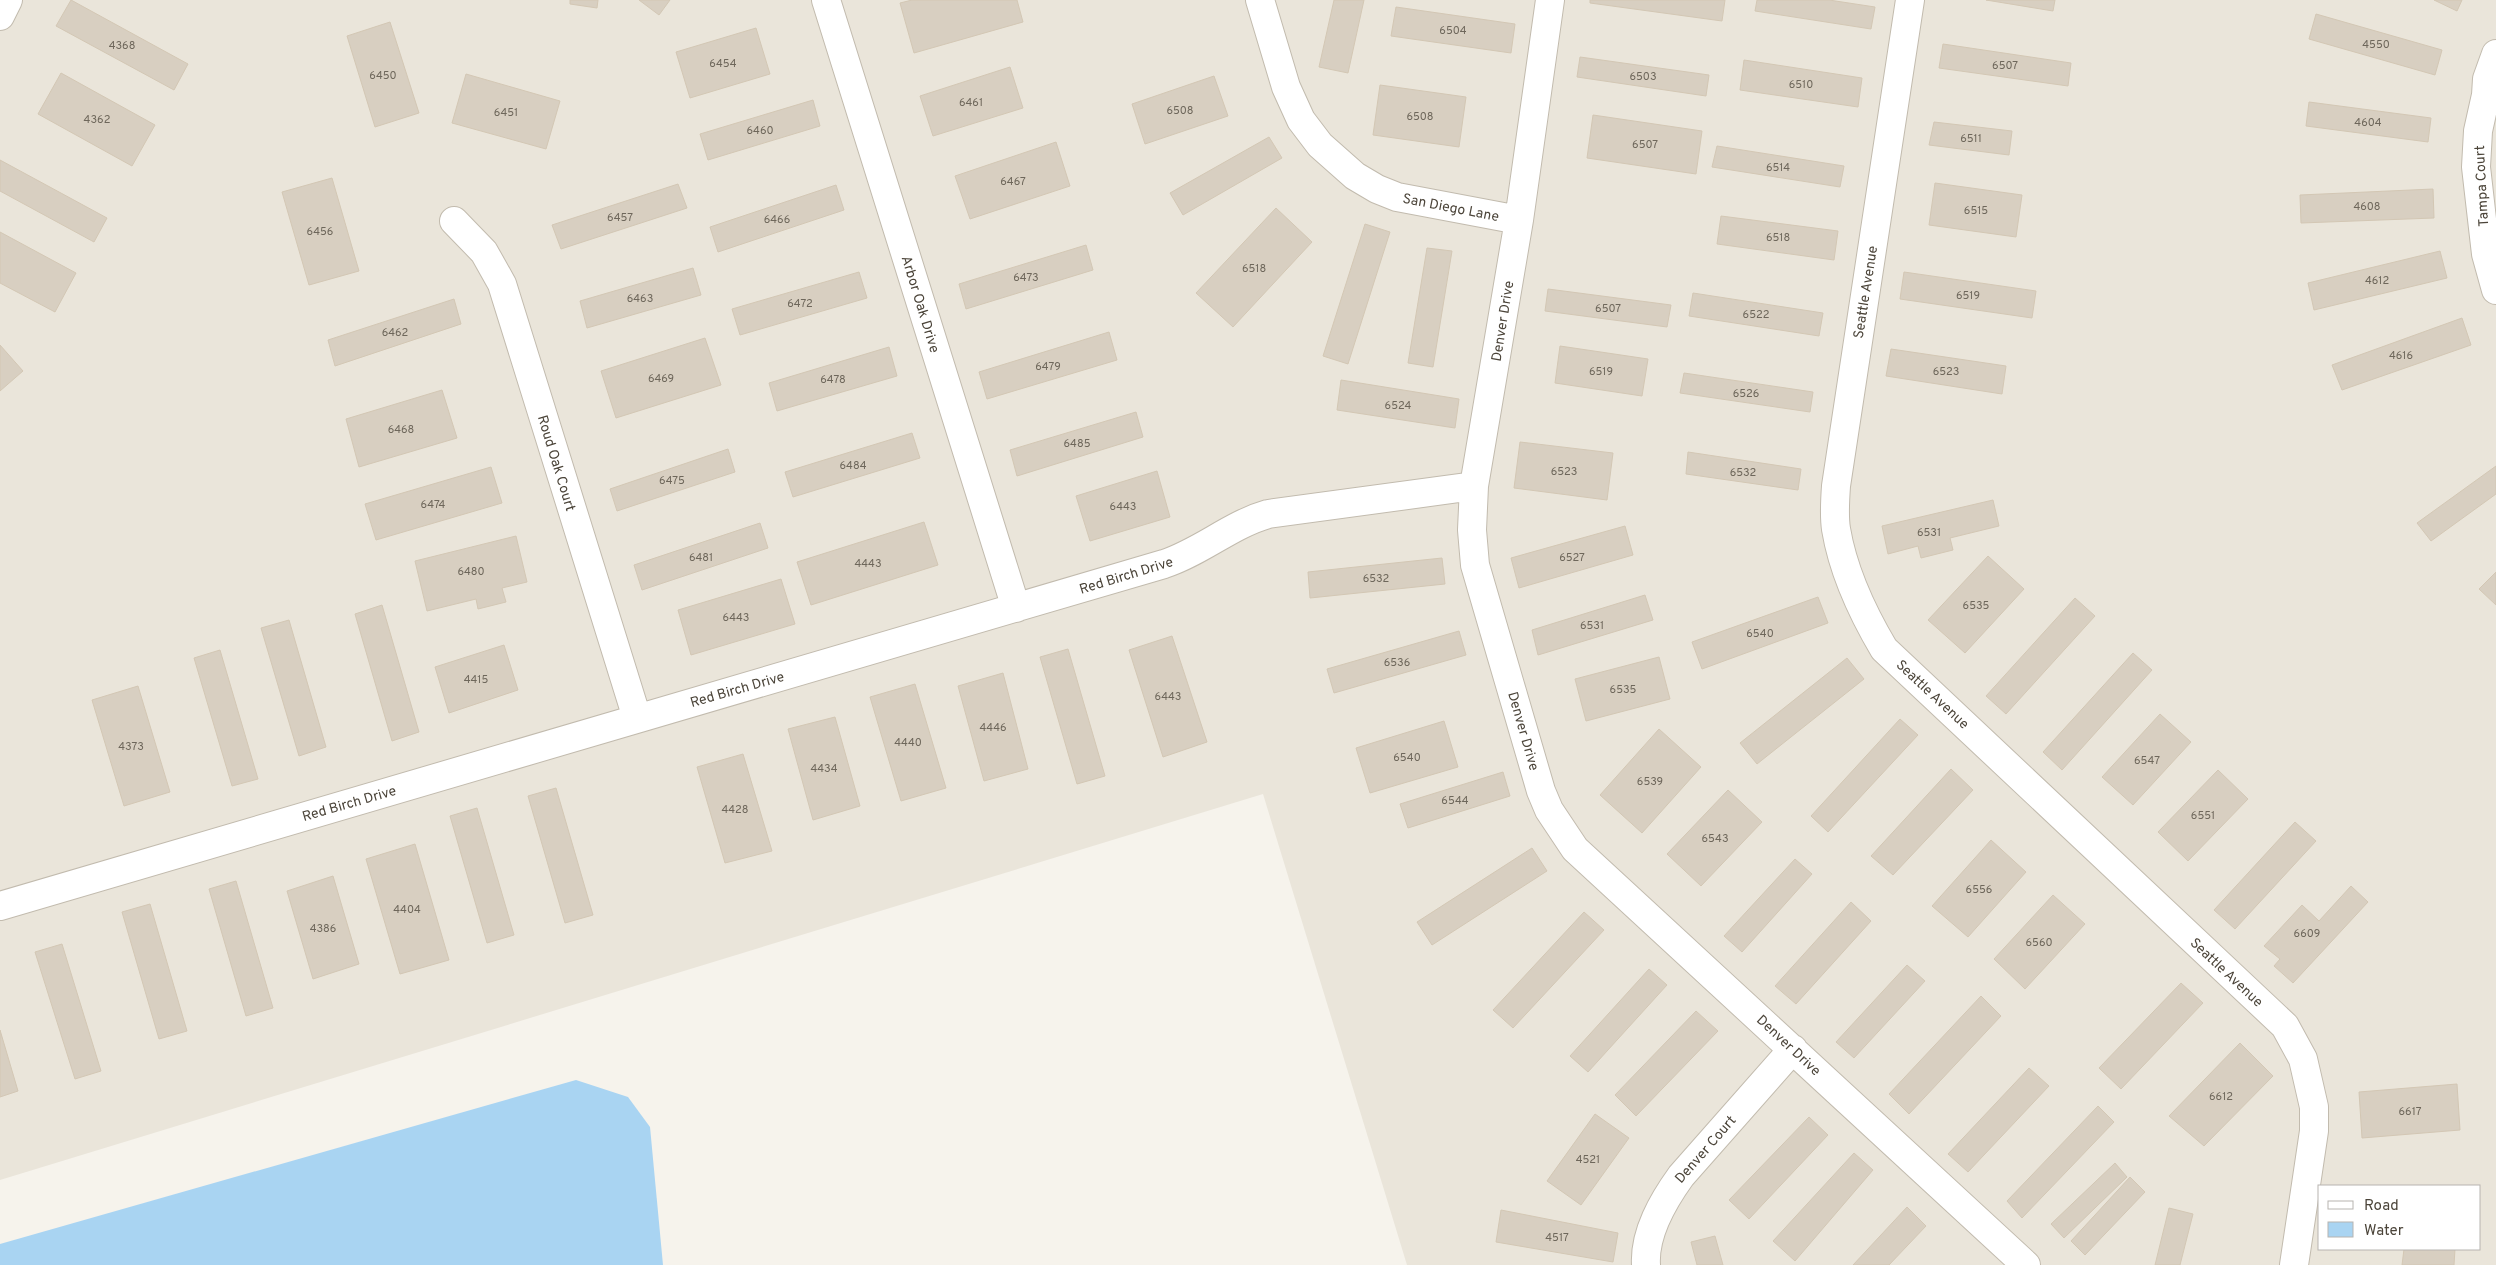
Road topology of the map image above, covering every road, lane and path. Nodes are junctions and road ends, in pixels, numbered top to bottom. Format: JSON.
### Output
{"nodes":[{"id":1,"x":8,"y":0,"type":"edge"},
{"id":2,"x":826,"y":0,"type":"edge"},
{"id":3,"x":1260,"y":0,"type":"edge"},
{"id":4,"x":1550,"y":0,"type":"edge"},
{"id":5,"x":1910,"y":0,"type":"edge"},
{"id":6,"x":0,"y":16,"type":"edge"},
{"id":7,"x":2496,"y":54,"type":"edge"},
{"id":8,"x":1519,"y":220,"type":"junction"},
{"id":9,"x":454,"y":221,"type":"dead end"},
{"id":10,"x":2496,"y":290,"type":"edge"},
{"id":11,"x":1474,"y":486,"type":"junction"},
{"id":12,"x":1016,"y":608,"type":"junction"},
{"id":13,"x":637,"y":718,"type":"junction"},
{"id":14,"x":0,"y":906,"type":"edge"},
{"id":15,"x":1793,"y":1049,"type":"junction"},
{"id":16,"x":1646,"y":1265,"type":"edge"},
{"id":17,"x":2026,"y":1265,"type":"edge"},
{"id":18,"x":2294,"y":1265,"type":"edge"}],
"edges":[{"from":1,"to":6,"type":"street"},
{"from":2,"to":12,"type":"street","name":"Arbor Oak Drive"},
{"from":3,"to":8,"type":"street","name":"San Diego Lane"},
{"from":4,"to":8,"type":"street","name":"Denver Drive"},
{"from":5,"to":18,"type":"street","name":"Seattle Avenue"},
{"from":7,"to":10,"type":"street","name":"Tampa Court"},
{"from":8,"to":11,"type":"street","name":"Denver Drive"},
{"from":9,"to":13,"type":"street","name":"Roud Oak Court"},
{"from":11,"to":12,"type":"street","name":"Red Birch Drive"},
{"from":11,"to":15,"type":"street","name":"Denver Drive"},
{"from":12,"to":13,"type":"street","name":"Red Birch Drive"},
{"from":13,"to":14,"type":"street","name":"Red Birch Drive"},
{"from":15,"to":16,"type":"street","name":"Denver Court"},
{"from":15,"to":17,"type":"street","name":"Denver Drive"}]}
